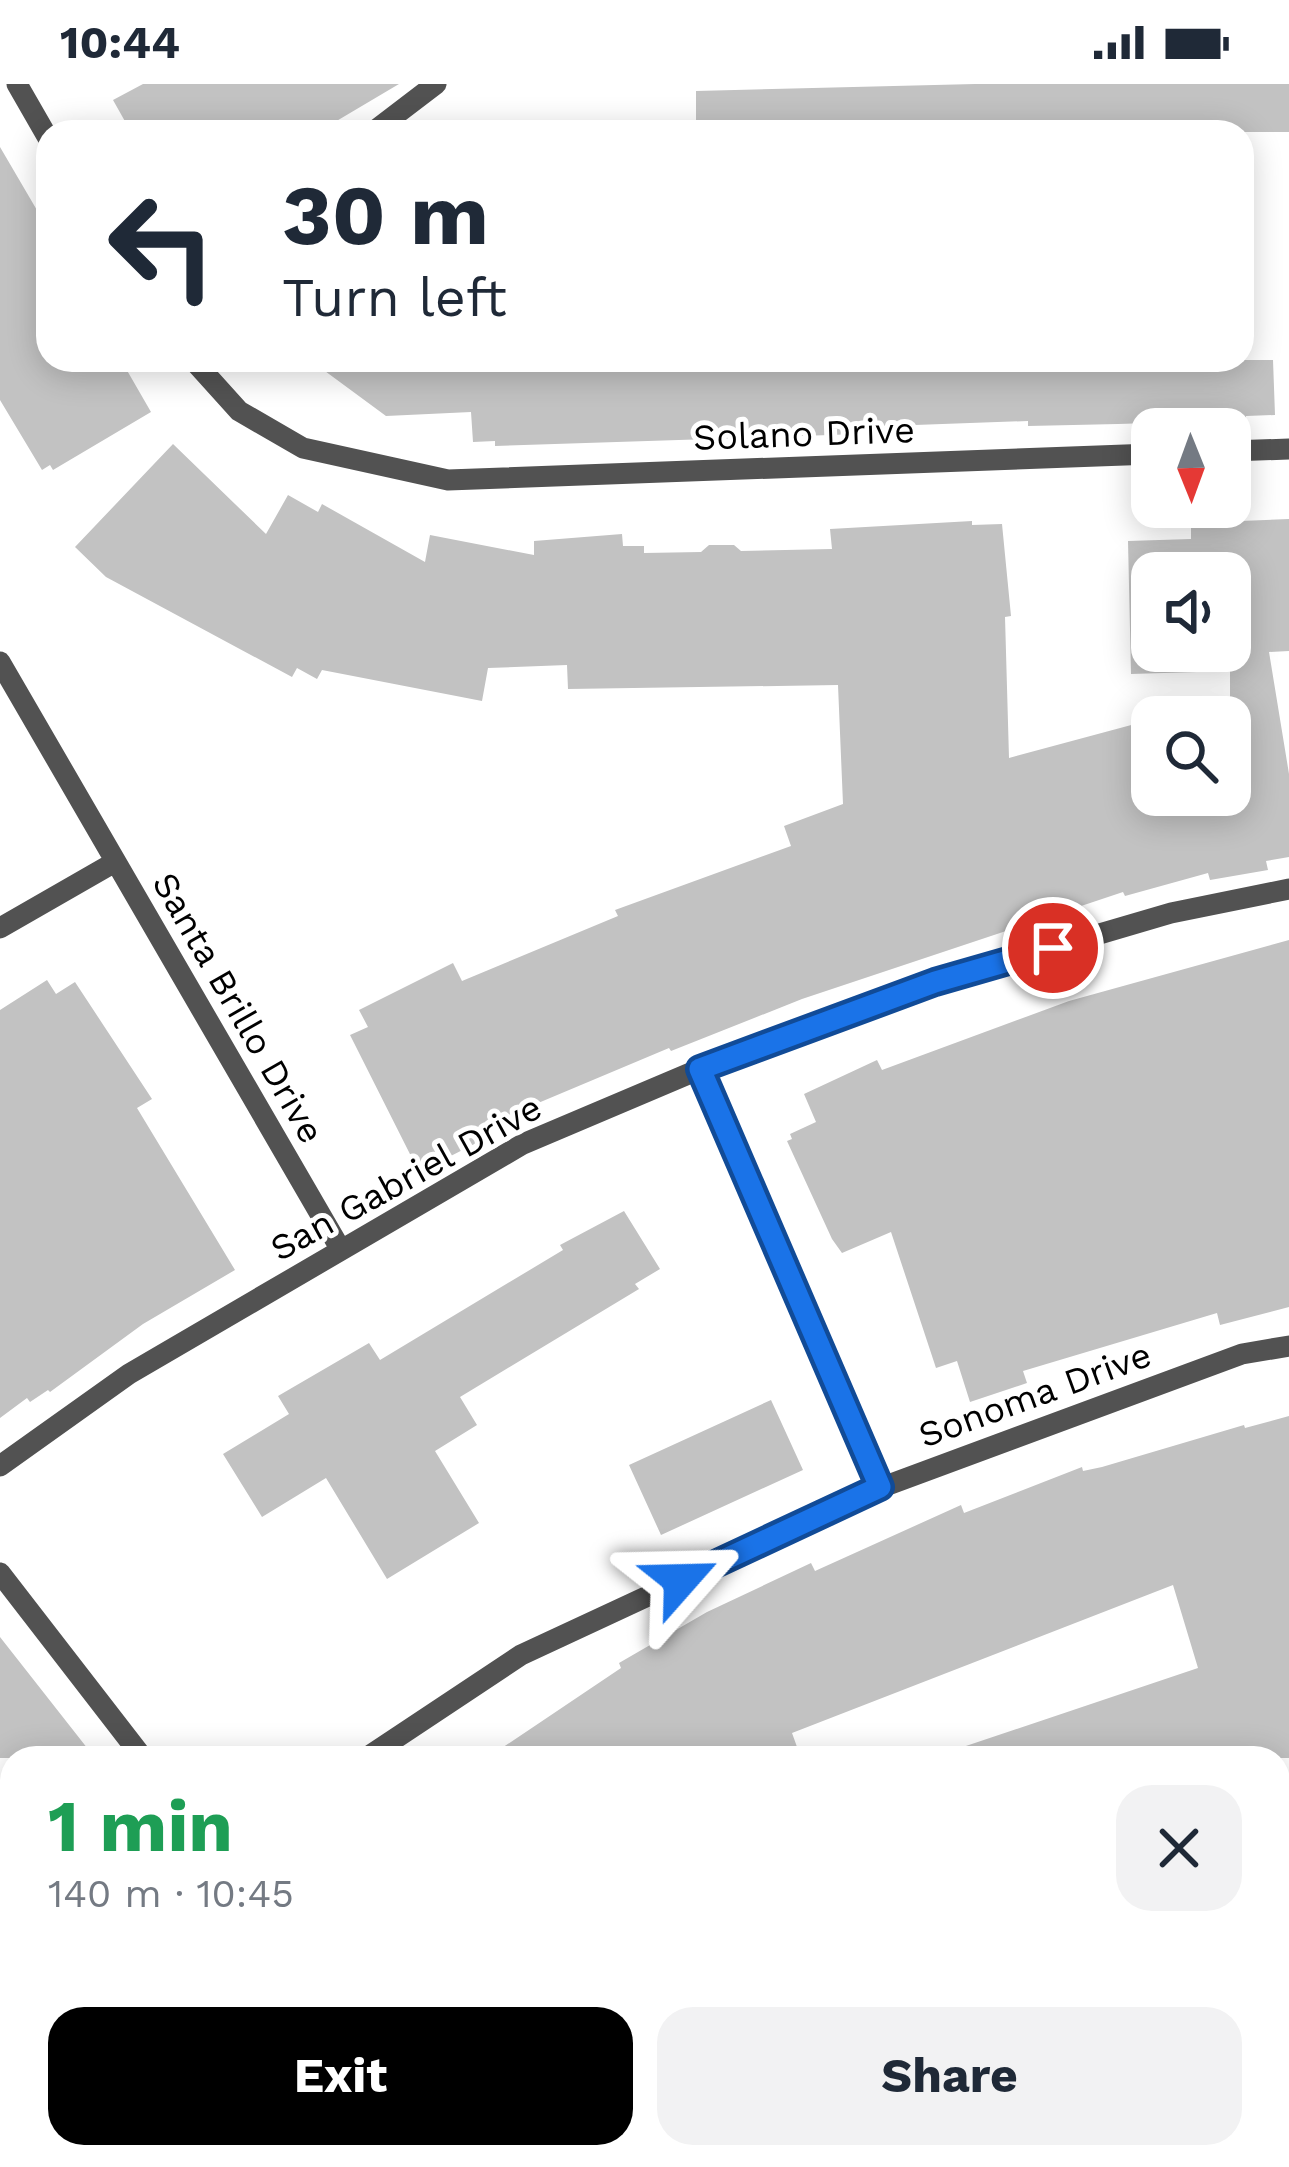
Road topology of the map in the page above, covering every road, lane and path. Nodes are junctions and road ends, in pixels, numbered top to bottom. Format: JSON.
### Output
{"nodes":[{"id":1,"x":16,"y":84,"type":"edge"},
{"id":2,"x":436,"y":84,"type":"edge"},
{"id":3,"x":37,"y":120,"type":"edge"},
{"id":4,"x":389,"y":120,"type":"edge"},
{"id":5,"x":205,"y":372,"type":"edge"},
{"id":6,"x":1289,"y":449,"type":"edge"},
{"id":7,"x":1251,"y":450,"type":"edge"},
{"id":8,"x":1131,"y":455,"type":"edge"},
{"id":9,"x":0,"y":662,"type":"edge"},
{"id":10,"x":115,"y":862,"type":"junction"},
{"id":11,"x":1289,"y":889,"type":"edge"},
{"id":12,"x":0,"y":928,"type":"edge"},
{"id":13,"x":700,"y":1069,"type":"junction"},
{"id":14,"x":341,"y":1250,"type":"junction"},
{"id":15,"x":1289,"y":1346,"type":"edge"},
{"id":16,"x":0,"y":1466,"type":"edge"},
{"id":17,"x":880,"y":1487,"type":"junction"},
{"id":18,"x":0,"y":1573,"type":"edge"},
{"id":19,"x":134,"y":1746,"type":"edge"},
{"id":20,"x":384,"y":1746,"type":"edge"}],
"edges":[{"from":1,"to":3,"type":"lane"},
{"from":2,"to":4,"type":"lane"},
{"from":5,"to":8,"type":"lane","name":"Solano Drive"},
{"from":6,"to":7,"type":"lane"},
{"from":9,"to":10,"type":"lane","name":"Santa Brillo Drive"},
{"from":10,"to":12,"type":"lane"},
{"from":10,"to":14,"type":"lane","name":"Santa Brillo Drive"},
{"from":11,"to":13,"type":"lane","name":"San Gabriel Drive"},
{"from":13,"to":14,"type":"lane","name":"San Gabriel Drive"},
{"from":13,"to":17,"type":"lane"},
{"from":14,"to":16,"type":"lane","name":"San Gabriel Drive"},
{"from":15,"to":17,"type":"lane","name":"Sonoma Drive"},
{"from":17,"to":20,"type":"lane","name":"Sonoma Drive"},
{"from":18,"to":19,"type":"lane"}]}
